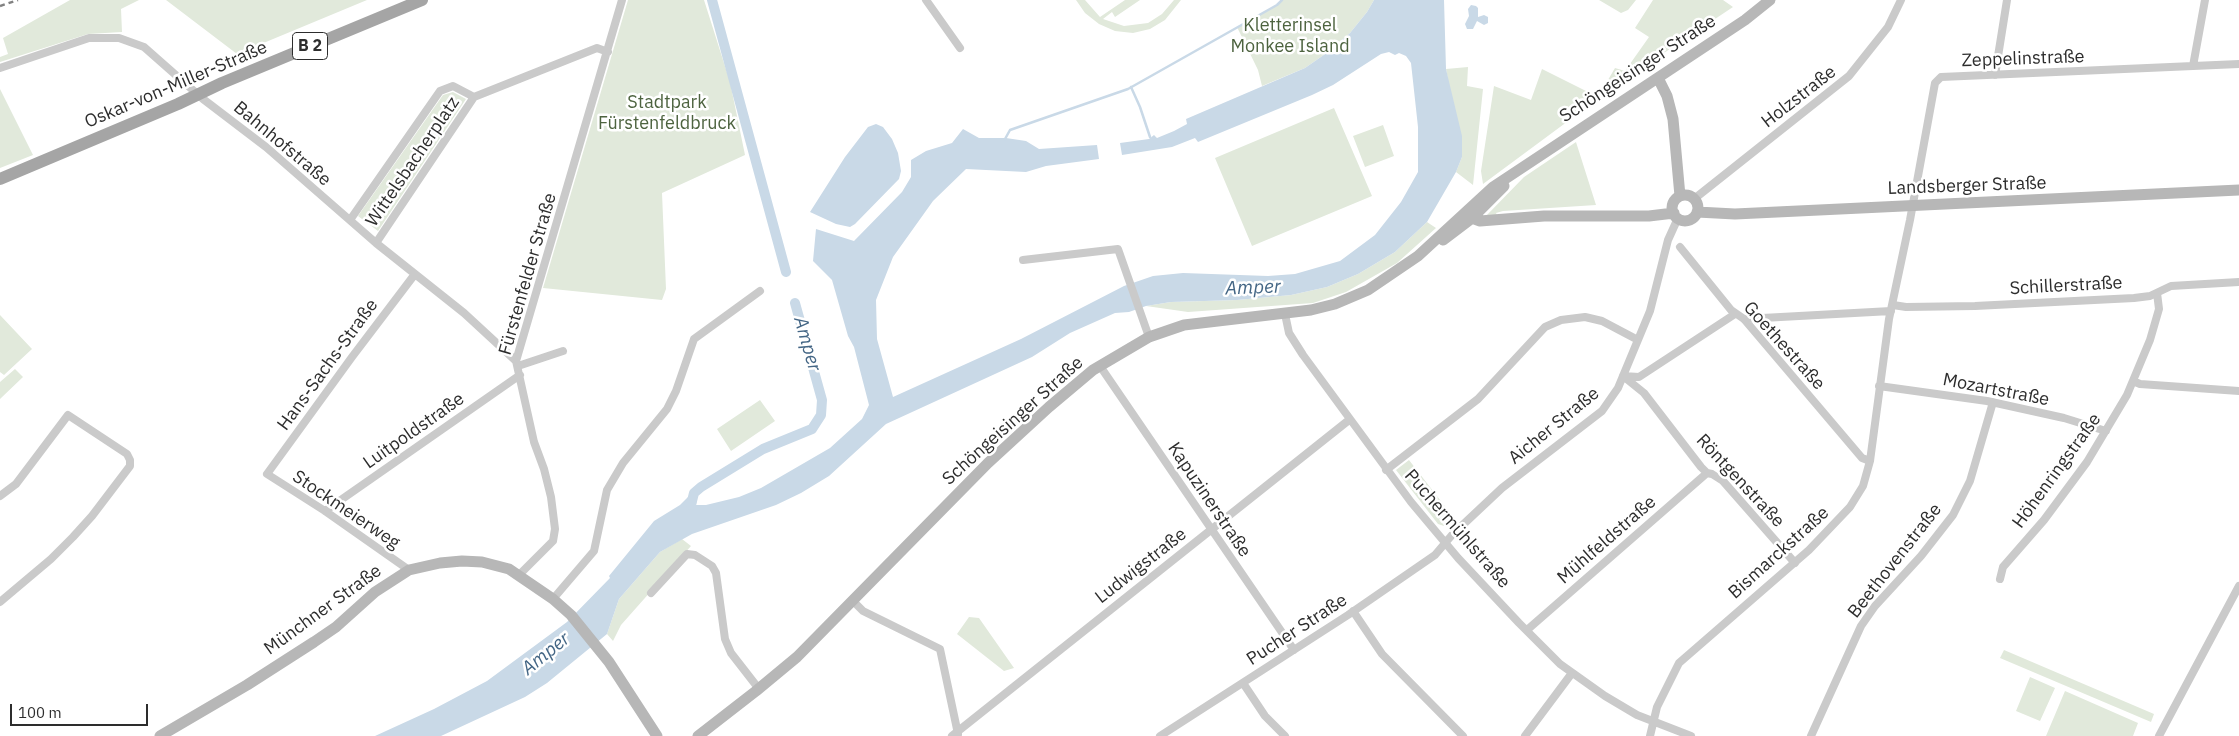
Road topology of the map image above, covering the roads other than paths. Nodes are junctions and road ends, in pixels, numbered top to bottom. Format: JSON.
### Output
{"nodes":[{"id":1,"x":422,"y":0,"type":"edge"},
{"id":2,"x":622,"y":0,"type":"edge"},
{"id":3,"x":926,"y":0,"type":"edge"},
{"id":4,"x":1770,"y":0,"type":"edge"},
{"id":5,"x":1901,"y":0,"type":"edge"},
{"id":6,"x":2008,"y":0,"type":"edge"},
{"id":7,"x":2205,"y":0,"type":"edge"},
{"id":8,"x":960,"y":48,"type":"dead end"},
{"id":9,"x":608,"y":52,"type":"junction"},
{"id":10,"x":2239,"y":64,"type":"edge"},
{"id":11,"x":2193,"y":66,"type":"junction"},
{"id":12,"x":0,"y":68,"type":"edge"},
{"id":13,"x":1995,"y":75,"type":"junction"},
{"id":14,"x":1658,"y":78,"type":"junction"},
{"id":15,"x":199,"y":95,"type":"junction"},
{"id":16,"x":474,"y":97,"type":"junction"},
{"id":17,"x":1524,"y":167,"type":"junction"},
{"id":18,"x":0,"y":179,"type":"edge"},
{"id":19,"x":2239,"y":190,"type":"edge"},
{"id":20,"x":1680,"y":196,"type":"junction"},
{"id":21,"x":1694,"y":199,"type":"junction"},
{"id":22,"x":1912,"y":206,"type":"junction"},
{"id":23,"x":1697,"y":212,"type":"junction"},
{"id":24,"x":1676,"y":216,"type":"junction"},
{"id":25,"x":1472,"y":218,"type":"junction"},
{"id":26,"x":350,"y":220,"type":"junction"},
{"id":27,"x":376,"y":243,"type":"junction"},
{"id":28,"x":1680,"y":247,"type":"dead end"},
{"id":29,"x":1418,"y":256,"type":"junction"},
{"id":30,"x":1023,"y":260,"type":"dead end"},
{"id":31,"x":415,"y":274,"type":"junction"},
{"id":32,"x":2239,"y":282,"type":"edge"},
{"id":33,"x":760,"y":291,"type":"dead end"},
{"id":34,"x":2157,"y":293,"type":"junction"},
{"id":35,"x":1892,"y":308,"type":"junction"},
{"id":36,"x":1285,"y":314,"type":"junction"},
{"id":37,"x":1735,"y":314,"type":"junction"},
{"id":38,"x":1744,"y":320,"type":"junction"},
{"id":39,"x":1150,"y":337,"type":"junction"},
{"id":40,"x":1638,"y":340,"type":"junction"},
{"id":41,"x":563,"y":351,"type":"dead end"},
{"id":42,"x":517,"y":364,"type":"junction"},
{"id":43,"x":1100,"y":366,"type":"junction"},
{"id":44,"x":520,"y":375,"type":"junction"},
{"id":45,"x":1623,"y":376,"type":"junction"},
{"id":46,"x":2134,"y":381,"type":"junction"},
{"id":47,"x":1879,"y":386,"type":"junction"},
{"id":48,"x":2239,"y":391,"type":"edge"},
{"id":49,"x":1993,"y":402,"type":"junction"},
{"id":50,"x":1349,"y":420,"type":"junction"},
{"id":51,"x":2106,"y":431,"type":"junction"},
{"id":52,"x":1870,"y":461,"type":"junction"},
{"id":53,"x":1386,"y":470,"type":"junction"},
{"id":54,"x":1707,"y":473,"type":"junction"},
{"id":55,"x":267,"y":474,"type":"joint"},
{"id":56,"x":0,"y":496,"type":"edge"},
{"id":57,"x":325,"y":511,"type":"junction"},
{"id":58,"x":1212,"y":530,"type":"junction"},
{"id":59,"x":1445,"y":544,"type":"junction"},
{"id":60,"x":1795,"y":563,"type":"junction"},
{"id":61,"x":409,"y":570,"type":"junction"},
{"id":62,"x":519,"y":575,"type":"junction"},
{"id":63,"x":2000,"y":579,"type":"dead end"},
{"id":64,"x":2239,"y":586,"type":"edge"},
{"id":65,"x":651,"y":593,"type":"dead end"},
{"id":66,"x":553,"y":599,"type":"junction"},
{"id":67,"x":853,"y":600,"type":"junction"},
{"id":68,"x":0,"y":602,"type":"edge"},
{"id":69,"x":1353,"y":611,"type":"junction"},
{"id":70,"x":1527,"y":630,"type":"junction"},
{"id":71,"x":1294,"y":650,"type":"junction"},
{"id":72,"x":1572,"y":673,"type":"junction"},
{"id":73,"x":1243,"y":683,"type":"junction"},
{"id":74,"x":759,"y":689,"type":"junction"},
{"id":75,"x":1652,"y":721,"type":"junction"},
{"id":76,"x":958,"y":733,"type":"edge"},
{"id":77,"x":160,"y":736,"type":"edge"},
{"id":78,"x":657,"y":736,"type":"edge"},
{"id":79,"x":698,"y":736,"type":"edge"},
{"id":80,"x":952,"y":736,"type":"edge"},
{"id":81,"x":1160,"y":736,"type":"edge"},
{"id":82,"x":1285,"y":736,"type":"edge"},
{"id":83,"x":1463,"y":736,"type":"edge"},
{"id":84,"x":1526,"y":736,"type":"edge"},
{"id":85,"x":1650,"y":736,"type":"edge"},
{"id":86,"x":1691,"y":736,"type":"edge"},
{"id":87,"x":1811,"y":736,"type":"edge"},
{"id":88,"x":2159,"y":736,"type":"edge"}],
"edges":[{"from":1,"to":15,"type":"main road","name":"Oskar-von-Miller-Straße","number":"B 2"},
{"from":2,"to":9,"type":"street","name":"Fürstenfelder Straße"},
{"from":3,"to":8,"type":"street"},
{"from":4,"to":14,"type":"street","name":"Schöngeisinger Straße"},
{"from":5,"to":21,"type":"street","name":"Holzstraße"},
{"from":6,"to":13,"type":"street"},
{"from":7,"to":11,"type":"street"},
{"from":9,"to":16,"type":"street","name":"Wittelsbacherplatz"},
{"from":9,"to":42,"type":"street","name":"Fürstenfelder Straße"},
{"from":10,"to":11,"type":"street","name":"Zeppelinstraße"},
{"from":11,"to":13,"type":"street","name":"Zeppelinstraße"},
{"from":12,"to":15,"type":"street","name":"Bahnhofstraße"},
{"from":13,"to":22,"type":"street","name":"Zeppelinstraße"},
{"from":14,"to":17,"type":"street","name":"Schöngeisinger Straße"},
{"from":14,"to":20,"type":"street"},
{"from":15,"to":18,"type":"main road","name":"Oskar-von-Miller-Straße","number":"B 2"},
{"from":15,"to":26,"type":"street","name":"Bahnhofstraße"},
{"from":16,"to":26,"type":"street","name":"Wittelsbacherplatz"},
{"from":16,"to":27,"type":"street","name":"Wittelsbacherplatz"},
{"from":17,"to":25,"type":"street","name":"Schöngeisinger Straße"},
{"from":17,"to":29,"type":"street","name":"Schöngeisinger Straße"},
{"from":19,"to":22,"type":"street","name":"Landsberger Straße"},
{"from":20,"to":21,"type":"street"},
{"from":20,"to":24,"type":"street"},
{"from":21,"to":23,"type":"street"},
{"from":22,"to":23,"type":"street","name":"Landsberger Straße"},
{"from":22,"to":35,"type":"street","name":"Bismarckstraße"},
{"from":23,"to":24,"type":"street"},
{"from":24,"to":25,"type":"street"},
{"from":24,"to":40,"type":"street","name":"Aicher Straße"},
{"from":25,"to":29,"type":"street","name":"Schöngeisinger Straße"},
{"from":26,"to":27,"type":"street","name":"Bahnhofstraße"},
{"from":27,"to":31,"type":"street","name":"Bahnhofstraße"},
{"from":28,"to":37,"type":"street","name":"Goethestraße"},
{"from":29,"to":36,"type":"street","name":"Schöngeisinger Straße"},
{"from":30,"to":39,"type":"street"},
{"from":31,"to":42,"type":"street","name":"Bahnhofstraße"},
{"from":31,"to":55,"type":"street","name":"Hans-Sachs-Straße"},
{"from":32,"to":34,"type":"street","name":"Schillerstraße"},
{"from":33,"to":66,"type":"street"},
{"from":34,"to":35,"type":"street","name":"Schillerstraße"},
{"from":34,"to":46,"type":"street","name":"Höhenringstraße"},
{"from":35,"to":38,"type":"street","name":"Schillerstraße"},
{"from":35,"to":47,"type":"street","name":"Bismarckstraße"},
{"from":36,"to":39,"type":"street","name":"Schöngeisinger Straße"},
{"from":36,"to":50,"type":"street","name":"Puchermühlstraße"},
{"from":37,"to":38,"type":"street","name":"Goethestraße"},
{"from":37,"to":45,"type":"street"},
{"from":38,"to":52,"type":"street","name":"Goethestraße"},
{"from":39,"to":43,"type":"street","name":"Schöngeisinger Straße"},
{"from":40,"to":45,"type":"street","name":"Aicher Straße"},
{"from":40,"to":53,"type":"street"},
{"from":41,"to":42,"type":"street"},
{"from":42,"to":44,"type":"street","name":"Fürstenfelder Straße"},
{"from":43,"to":58,"type":"street","name":"Kapuzinerstraße"},
{"from":43,"to":67,"type":"street","name":"Schöngeisinger Straße"},
{"from":44,"to":57,"type":"street","name":"Luitpoldstraße"},
{"from":44,"to":62,"type":"street","name":"Fürstenfelder Straße"},
{"from":45,"to":54,"type":"street","name":"Röntgenstraße"},
{"from":45,"to":59,"type":"street","name":"Aicher Straße"},
{"from":46,"to":48,"type":"street"},
{"from":46,"to":51,"type":"street","name":"Höhenringstraße"},
{"from":47,"to":49,"type":"street","name":"Mozartstraße"},
{"from":47,"to":52,"type":"street","name":"Bismarckstraße"},
{"from":49,"to":51,"type":"street","name":"Mozartstraße"},
{"from":49,"to":87,"type":"street","name":"Beethovenstraße"},
{"from":50,"to":53,"type":"street","name":"Puchermühlstraße"},
{"from":50,"to":58,"type":"street","name":"Ludwigstraße"},
{"from":51,"to":63,"type":"street","name":"Höhenringstraße"},
{"from":52,"to":60,"type":"street","name":"Bismarckstraße"},
{"from":53,"to":59,"type":"street","name":"Puchermühlstraße"},
{"from":54,"to":60,"type":"street","name":"Röntgenstraße"},
{"from":54,"to":70,"type":"street","name":"Mühlfeldstraße"},
{"from":55,"to":57,"type":"street","name":"Stockmeierweg"},
{"from":56,"to":68,"type":"street"},
{"from":57,"to":61,"type":"street","name":"Stockmeierweg"},
{"from":58,"to":71,"type":"street","name":"Kapuzinerstraße"},
{"from":58,"to":76,"type":"street","name":"Ludwigstraße"},
{"from":59,"to":69,"type":"street","name":"Pucher Straße"},
{"from":59,"to":70,"type":"street","name":"Puchermühlstraße"},
{"from":60,"to":75,"type":"street","name":"Bismarckstraße"},
{"from":61,"to":62,"type":"street","name":"Münchner Straße"},
{"from":61,"to":77,"type":"street","name":"Münchner Straße"},
{"from":62,"to":66,"type":"street","name":"Münchner Straße"},
{"from":64,"to":88,"type":"street"},
{"from":65,"to":74,"type":"street"},
{"from":66,"to":78,"type":"street","name":"Münchner Straße"},
{"from":67,"to":74,"type":"street","name":"Schöngeisinger Straße"},
{"from":67,"to":76,"type":"street"},
{"from":69,"to":71,"type":"street","name":"Pucher Straße"},
{"from":69,"to":83,"type":"street"},
{"from":70,"to":72,"type":"street","name":"Puchermühlstraße"},
{"from":71,"to":73,"type":"street","name":"Pucher Straße"},
{"from":72,"to":75,"type":"street","name":"Puchermühlstraße"},
{"from":72,"to":84,"type":"street"},
{"from":73,"to":81,"type":"street","name":"Pucher Straße"},
{"from":73,"to":82,"type":"street"},
{"from":74,"to":79,"type":"street","name":"Schöngeisinger Straße"},
{"from":75,"to":85,"type":"street","name":"Bismarckstraße"},
{"from":75,"to":86,"type":"street","name":"Puchermühlstraße"},
{"from":76,"to":80,"type":"street","name":"Ludwigstraße"}]}
